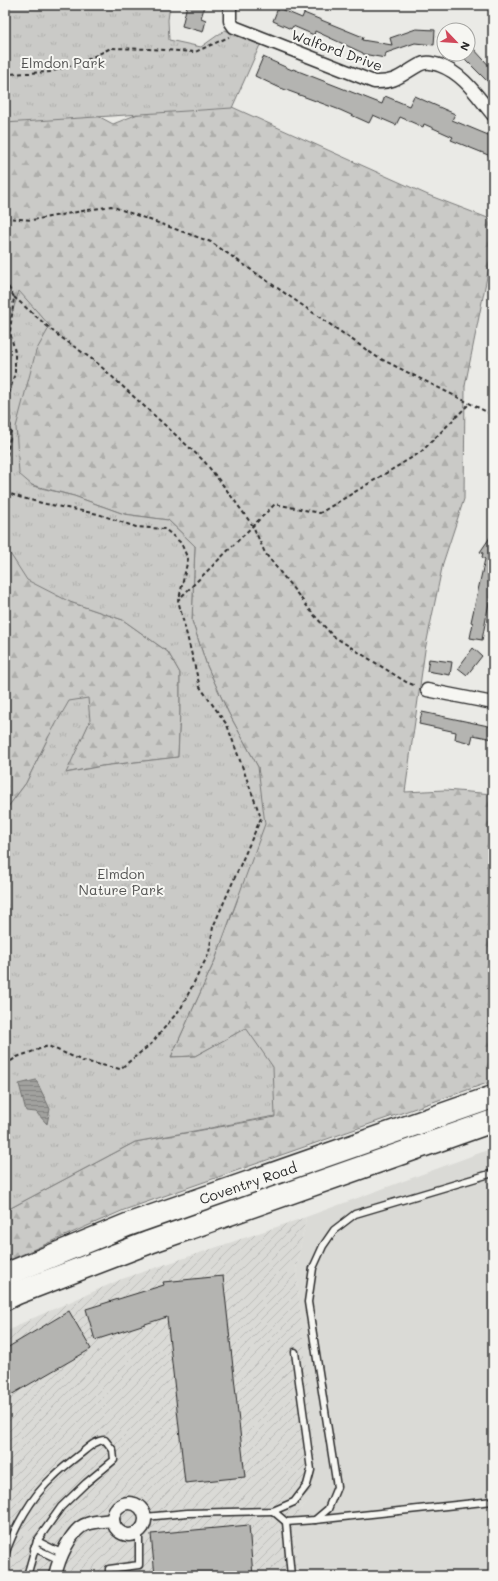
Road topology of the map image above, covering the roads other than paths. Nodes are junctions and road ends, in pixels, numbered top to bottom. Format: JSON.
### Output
{"nodes":[{"id":1,"x":230,"y":5,"type":"edge"},
{"id":2,"x":493,"y":115,"type":"edge"},
{"id":3,"x":427,"y":690,"type":"road end"},
{"id":4,"x":493,"y":699,"type":"edge"},
{"id":5,"x":493,"y":1097,"type":"edge"},
{"id":6,"x":493,"y":1121,"type":"edge"},
{"id":7,"x":493,"y":1174,"type":"edge"},
{"id":8,"x":5,"y":1275,"type":"edge"},
{"id":9,"x":5,"y":1299,"type":"edge"},
{"id":10,"x":295,"y":1352,"type":"dead end"},
{"id":11,"x":493,"y":1501,"type":"edge"},
{"id":12,"x":273,"y":1511,"type":"junction"},
{"id":13,"x":145,"y":1517,"type":"junction"},
{"id":14,"x":113,"y":1520,"type":"junction"},
{"id":15,"x":315,"y":1520,"type":"junction"},
{"id":16,"x":286,"y":1522,"type":"junction"},
{"id":17,"x":139,"y":1532,"type":"junction"},
{"id":18,"x":37,"y":1542,"type":"junction"},
{"id":19,"x":34,"y":1548,"type":"junction"},
{"id":20,"x":5,"y":1555,"type":"edge"},
{"id":21,"x":62,"y":1557,"type":"junction"},
{"id":22,"x":27,"y":1576,"type":"edge"},
{"id":23,"x":55,"y":1576,"type":"edge"},
{"id":24,"x":109,"y":1576,"type":"edge"},
{"id":25,"x":291,"y":1576,"type":"edge"}],
"edges":[{"from":1,"to":2,"type":"street","name":"Walford Drive"},
{"from":3,"to":4,"type":"street"},
{"from":5,"to":8,"type":"highway","name":"Coventry Road"},
{"from":6,"to":9,"type":"highway","name":"Coventry Road"},
{"from":7,"to":15,"type":"lane"},
{"from":10,"to":12,"type":"lane"},
{"from":11,"to":15,"type":"lane"},
{"from":12,"to":13,"type":"lane"},
{"from":12,"to":16,"type":"lane"},
{"from":13,"to":14,"type":"street"},
{"from":13,"to":17,"type":"street"},
{"from":14,"to":17,"type":"street"},
{"from":14,"to":21,"type":"street"},
{"from":15,"to":16,"type":"lane"},
{"from":16,"to":25,"type":"lane"},
{"from":17,"to":24,"type":"lane"},
{"from":18,"to":19,"type":"lane"},
{"from":18,"to":20,"type":"lane"},
{"from":18,"to":21,"type":"lane"},
{"from":19,"to":21,"type":"lane"},
{"from":19,"to":22,"type":"lane"},
{"from":21,"to":23,"type":"street"}]}
